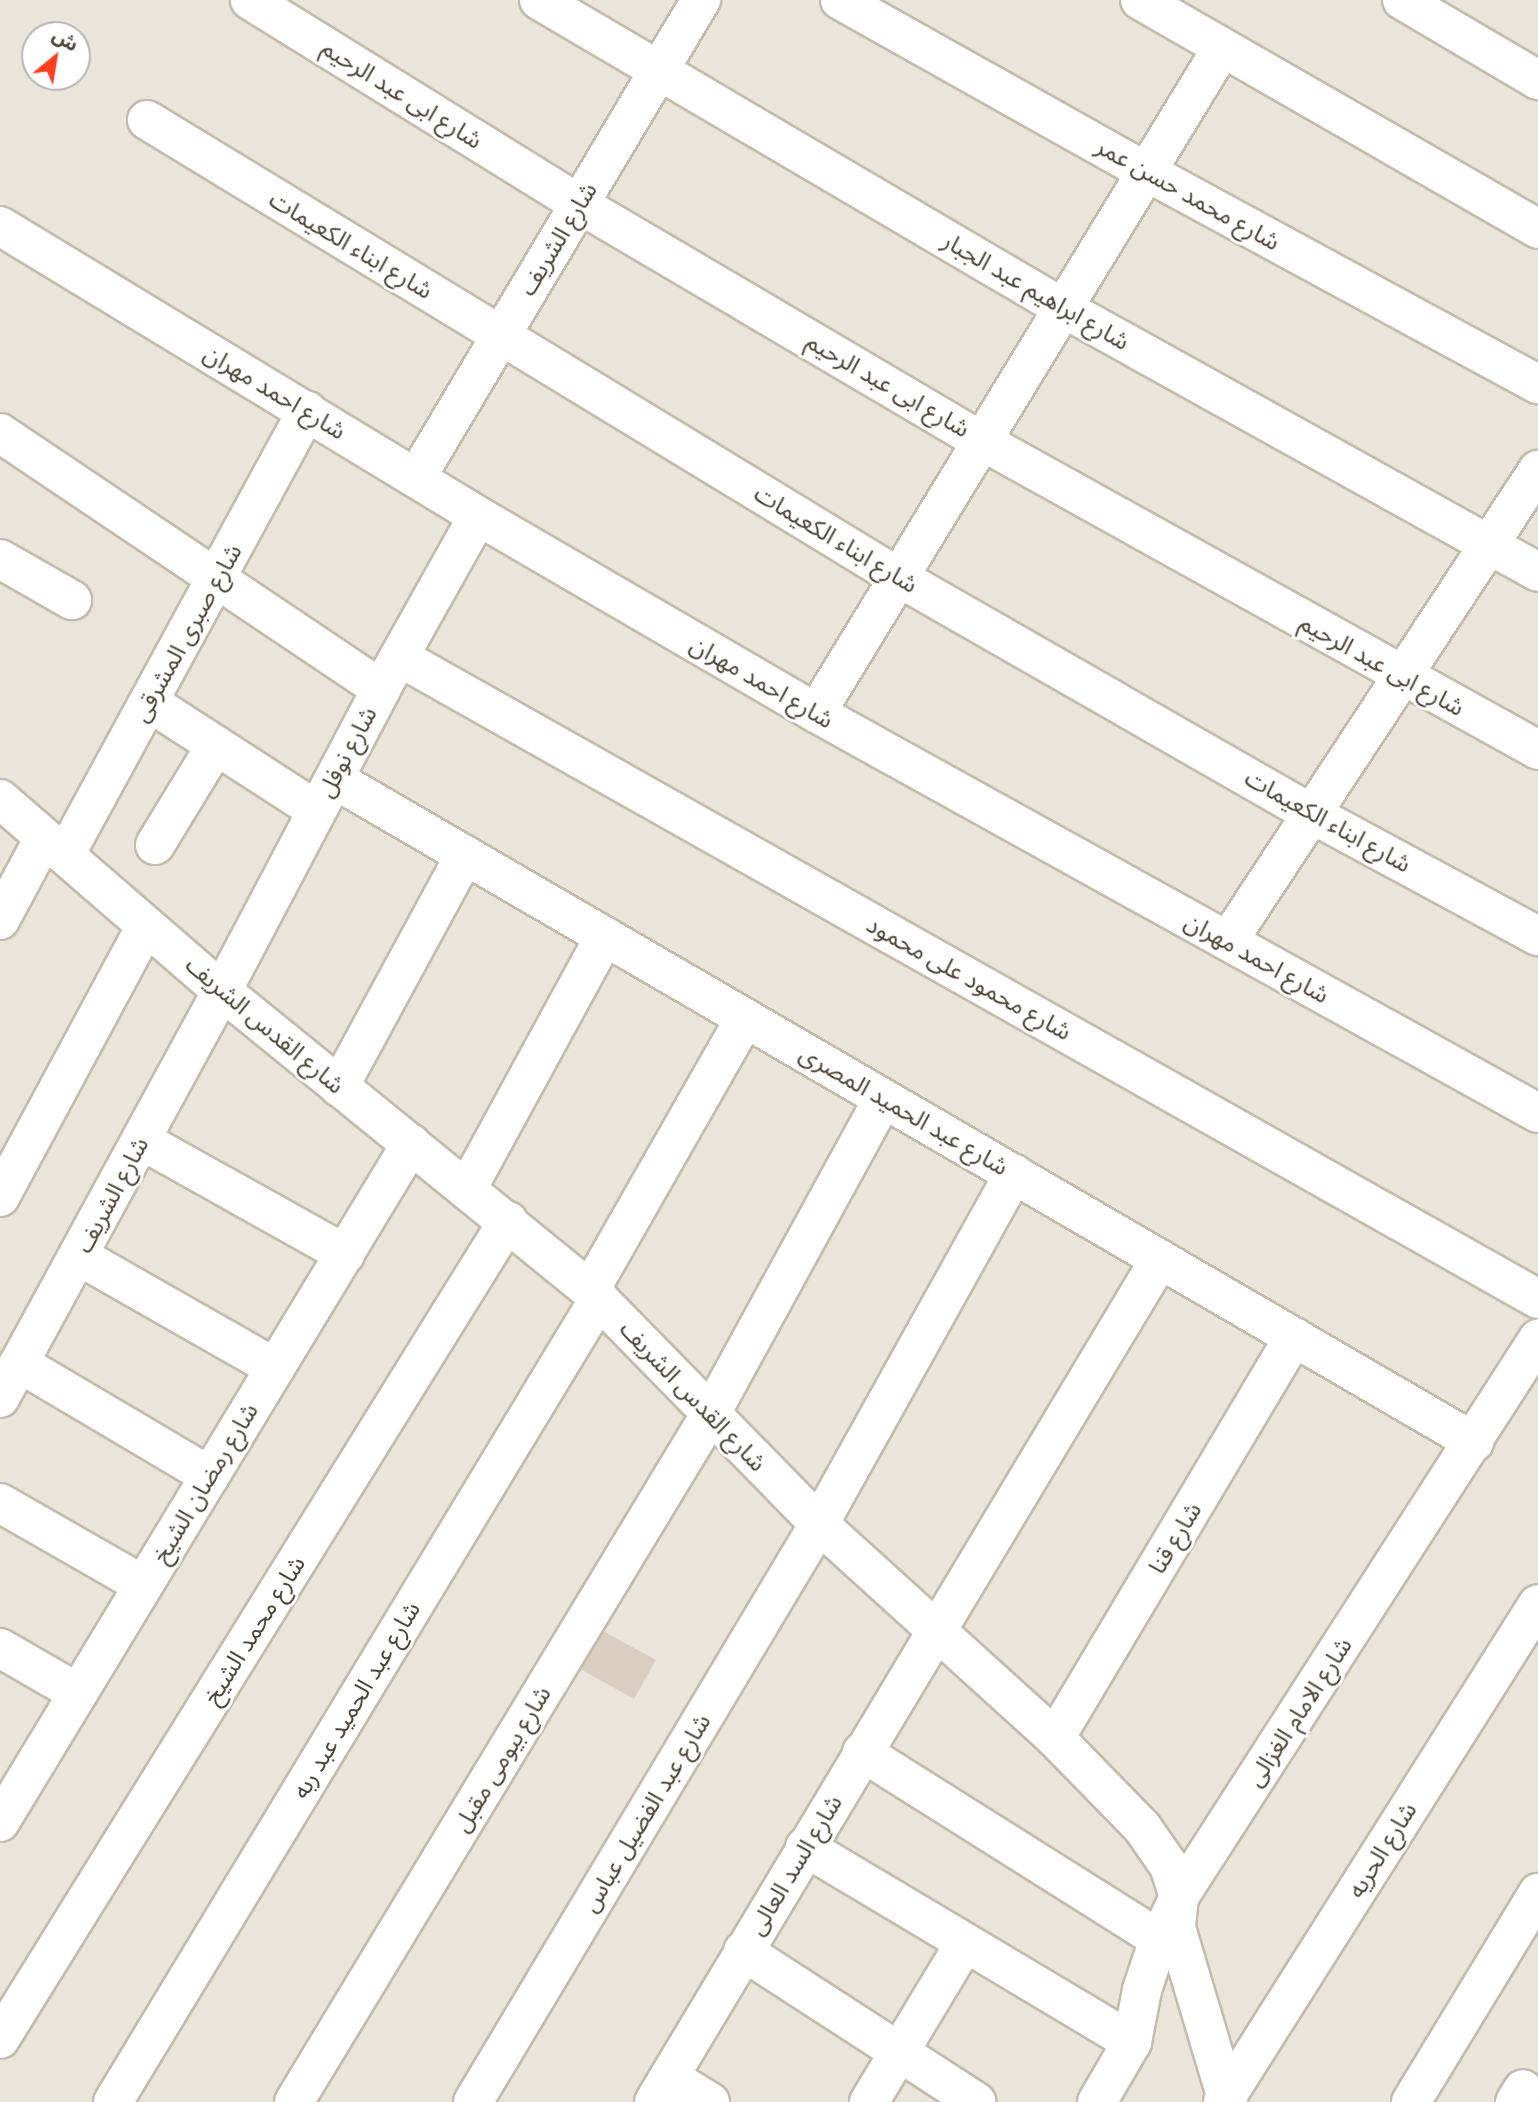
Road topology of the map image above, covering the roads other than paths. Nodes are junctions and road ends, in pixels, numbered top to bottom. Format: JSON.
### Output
{"nodes":[{"id":1,"x":250,"y":0,"type":"edge"},
{"id":2,"x":539,"y":0,"type":"edge"},
{"id":3,"x":701,"y":0,"type":"edge"},
{"id":4,"x":841,"y":0,"type":"edge"},
{"id":5,"x":1140,"y":0,"type":"edge"},
{"id":6,"x":1402,"y":0,"type":"edge"},
{"id":7,"x":1222,"y":48,"type":"junction"},
{"id":8,"x":658,"y":72,"type":"junction"},
{"id":9,"x":1538,"y":80,"type":"edge"},
{"id":10,"x":147,"y":120,"type":"dead end"},
{"id":11,"x":1147,"y":172,"type":"junction"},
{"id":12,"x":579,"y":204,"type":"junction"},
{"id":13,"x":0,"y":226,"type":"edge"},
{"id":14,"x":1538,"y":229,"type":"edge"},
{"id":15,"x":1063,"y":308,"type":"junction"},
{"id":16,"x":500,"y":336,"type":"junction"},
{"id":17,"x":1538,"y":384,"type":"edge"},
{"id":18,"x":307,"y":411,"type":"junction"},
{"id":19,"x":0,"y":433,"type":"edge"},
{"id":20,"x":982,"y":441,"type":"junction"},
{"id":21,"x":1538,"y":470,"type":"edge"},
{"id":22,"x":416,"y":478,"type":"junction"},
{"id":23,"x":478,"y":516,"type":"junction"},
{"id":24,"x":1488,"y":545,"type":"junction"},
{"id":25,"x":0,"y":559,"type":"edge"},
{"id":26,"x":1538,"y":572,"type":"edge"},
{"id":27,"x":898,"y":578,"type":"junction"},
{"id":28,"x":217,"y":579,"type":"junction"},
{"id":29,"x":72,"y":600,"type":"dead end"},
{"id":30,"x":391,"y":673,"type":"junction"},
{"id":31,"x":1402,"y":677,"type":"junction"},
{"id":32,"x":149,"y":702,"type":"junction"},
{"id":33,"x":816,"y":713,"type":"junction"},
{"id":34,"x":216,"y":745,"type":"junction"},
{"id":35,"x":1538,"y":750,"type":"edge"},
{"id":36,"x":325,"y":794,"type":"junction"},
{"id":37,"x":0,"y":799,"type":"edge"},
{"id":38,"x":1312,"y":814,"type":"junction"},
{"id":39,"x":155,"y":845,"type":"dead end"},
{"id":40,"x":54,"y":846,"type":"junction"},
{"id":41,"x":465,"y":855,"type":"junction"},
{"id":42,"x":0,"y":920,"type":"edge"},
{"id":43,"x":146,"y":926,"type":"junction"},
{"id":44,"x":605,"y":936,"type":"junction"},
{"id":45,"x":1538,"y":936,"type":"edge"},
{"id":46,"x":1228,"y":942,"type":"junction"},
{"id":47,"x":222,"y":991,"type":"junction"},
{"id":48,"x":745,"y":1018,"type":"junction"},
{"id":49,"x":339,"y":1087,"type":"junction"},
{"id":50,"x":883,"y":1099,"type":"junction"},
{"id":51,"x":1538,"y":1113,"type":"edge"},
{"id":52,"x":141,"y":1140,"type":"junction"},
{"id":53,"x":411,"y":1144,"type":"junction"},
{"id":54,"x":1014,"y":1174,"type":"junction"},
{"id":55,"x":467,"y":1189,"type":"junction"},
{"id":56,"x":0,"y":1196,"type":"edge"},
{"id":57,"x":508,"y":1221,"type":"junction"},
{"id":58,"x":345,"y":1254,"type":"junction"},
{"id":59,"x":79,"y":1256,"type":"junction"},
{"id":60,"x":1160,"y":1259,"type":"junction"},
{"id":61,"x":595,"y":1294,"type":"junction"},
{"id":62,"x":1538,"y":1299,"type":"edge"},
{"id":63,"x":1294,"y":1337,"type":"junction"},
{"id":64,"x":1536,"y":1347,"type":"edge"},
{"id":65,"x":19,"y":1363,"type":"junction"},
{"id":66,"x":275,"y":1368,"type":"junction"},
{"id":67,"x":0,"y":1398,"type":"edge"},
{"id":68,"x":710,"y":1415,"type":"junction"},
{"id":69,"x":1474,"y":1442,"type":"junction"},
{"id":70,"x":210,"y":1475,"type":"junction"},
{"id":71,"x":0,"y":1503,"type":"edge"},
{"id":72,"x":819,"y":1524,"type":"junction"},
{"id":73,"x":143,"y":1585,"type":"junction"},
{"id":74,"x":1538,"y":1604,"type":"edge"},
{"id":75,"x":936,"y":1628,"type":"junction"},
{"id":76,"x":0,"y":1648,"type":"edge"},
{"id":77,"x":78,"y":1693,"type":"junction"},
{"id":78,"x":1055,"y":1738,"type":"junction"},
{"id":79,"x":862,"y":1752,"type":"junction"},
{"id":80,"x":3,"y":1812,"type":"edge"},
{"id":81,"x":805,"y":1847,"type":"junction"},
{"id":82,"x":1538,"y":1893,"type":"edge"},
{"id":83,"x":1179,"y":1897,"type":"junction"},
{"id":84,"x":1159,"y":1939,"type":"junction"},
{"id":85,"x":965,"y":1943,"type":"junction"},
{"id":86,"x":744,"y":1951,"type":"junction"},
{"id":87,"x":0,"y":2039,"type":"edge"},
{"id":88,"x":1132,"y":2042,"type":"junction"},
{"id":89,"x":899,"y":2052,"type":"junction"},
{"id":90,"x":661,"y":2090,"type":"edge"},
{"id":91,"x":1226,"y":2100,"type":"edge"},
{"id":92,"x":113,"y":2102,"type":"edge"},
{"id":93,"x":294,"y":2102,"type":"edge"},
{"id":94,"x":473,"y":2102,"type":"edge"},
{"id":95,"x":710,"y":2102,"type":"edge"},
{"id":96,"x":869,"y":2102,"type":"edge"},
{"id":97,"x":976,"y":2102,"type":"edge"},
{"id":98,"x":1097,"y":2102,"type":"edge"},
{"id":99,"x":1411,"y":2102,"type":"edge"}],
"edges":[{"from":1,"to":12,"type":"street","name":"شارع ابى عبد الرحيم"},
{"from":2,"to":8,"type":"street","name":"شارع ابراهيم عبد الجبار"},
{"from":3,"to":8,"type":"street","name":"شارع الشريف"},
{"from":4,"to":11,"type":"street","name":"شارع محمد حسن عمر"},
{"from":5,"to":7,"type":"street"},
{"from":6,"to":9,"type":"street"},
{"from":7,"to":11,"type":"street"},
{"from":7,"to":14,"type":"street"},
{"from":8,"to":12,"type":"street","name":"شارع الشريف"},
{"from":8,"to":15,"type":"street","name":"شارع ابراهيم عبد الجبار"},
{"from":10,"to":16,"type":"street","name":"شارع ابناء الكعيمات"},
{"from":11,"to":15,"type":"street"},
{"from":11,"to":17,"type":"street","name":"شارع محمد حسن عمر"},
{"from":12,"to":16,"type":"street","name":"شارع الشريف"},
{"from":12,"to":20,"type":"street","name":"شارع ابى عبد الرحيم"},
{"from":13,"to":18,"type":"street","name":"شارع احمد مهران"},
{"from":15,"to":20,"type":"street"},
{"from":15,"to":24,"type":"street","name":"شارع ابراهيم عبد الجبار"},
{"from":16,"to":22,"type":"street","name":"شارع الشريف"},
{"from":16,"to":27,"type":"street","name":"شارع ابناء الكعيمات"},
{"from":18,"to":22,"type":"street","name":"شارع احمد مهران"},
{"from":18,"to":28,"type":"street","name":"شارع صبرى المشرقى"},
{"from":19,"to":28,"type":"street","name":"شارع محمود على محمود"},
{"from":20,"to":27,"type":"street"},
{"from":20,"to":31,"type":"street","name":"شارع ابى عبد الرحيم"},
{"from":21,"to":24,"type":"street"},
{"from":22,"to":23,"type":"street","name":"شارع احمد مهران"},
{"from":23,"to":30,"type":"street","name":"شارع نوفل"},
{"from":23,"to":33,"type":"street","name":"شارع احمد مهران"},
{"from":24,"to":26,"type":"street","name":"شارع ابراهيم عبد الجبار"},
{"from":24,"to":31,"type":"street"},
{"from":25,"to":29,"type":"street"},
{"from":27,"to":33,"type":"street"},
{"from":27,"to":38,"type":"street","name":"شارع ابناء الكعيمات"},
{"from":28,"to":30,"type":"street","name":"شارع محمود على محمود"},
{"from":28,"to":32,"type":"street","name":"شارع صبرى المشرقى"},
{"from":30,"to":36,"type":"street","name":"شارع نوفل"},
{"from":30,"to":62,"type":"street","name":"شارع محمود على محمود"},
{"from":31,"to":35,"type":"street","name":"شارع ابى عبد الرحيم"},
{"from":31,"to":38,"type":"street"},
{"from":32,"to":34,"type":"street","name":"شارع عبد الحميد المصرى"},
{"from":32,"to":40,"type":"street","name":"شارع صبرى المشرقى"},
{"from":33,"to":46,"type":"street","name":"شارع احمد مهران"},
{"from":34,"to":36,"type":"street","name":"شارع عبد الحميد المصرى"},
{"from":34,"to":39,"type":"street"},
{"from":36,"to":41,"type":"street","name":"شارع عبد الحميد المصرى"},
{"from":36,"to":47,"type":"street","name":"شارع نوفل"},
{"from":37,"to":40,"type":"street","name":"شارع القدس الشريف"},
{"from":38,"to":45,"type":"street","name":"شارع ابناء الكعيمات"},
{"from":38,"to":46,"type":"street"},
{"from":40,"to":42,"type":"street","name":"شارع صبرى المشرقى"},
{"from":40,"to":43,"type":"street","name":"شارع القدس الشريف"},
{"from":41,"to":44,"type":"street","name":"شارع عبد الحميد المصرى"},
{"from":41,"to":49,"type":"street"},
{"from":43,"to":47,"type":"street","name":"شارع القدس الشريف"},
{"from":43,"to":56,"type":"street"},
{"from":44,"to":48,"type":"street","name":"شارع عبد الحميد المصرى"},
{"from":44,"to":55,"type":"street"},
{"from":46,"to":51,"type":"street","name":"شارع احمد مهران"},
{"from":47,"to":49,"type":"street","name":"شارع القدس الشريف"},
{"from":47,"to":52,"type":"street","name":"شارع الشريف"},
{"from":48,"to":50,"type":"street","name":"شارع عبد الحميد المصرى"},
{"from":48,"to":61,"type":"street","name":"شارع عبد الحميد عبد ربه"},
{"from":49,"to":53,"type":"street","name":"شارع القدس الشريف"},
{"from":50,"to":54,"type":"street","name":"شارع عبد الحميد المصرى"},
{"from":50,"to":68,"type":"street","name":"شارع بيومى مقبل"},
{"from":52,"to":58,"type":"street"},
{"from":52,"to":59,"type":"street","name":"شارع الشريف"},
{"from":53,"to":55,"type":"street","name":"شارع القدس الشريف"},
{"from":53,"to":58,"type":"street","name":"شارع رمضان الشيخ"},
{"from":54,"to":60,"type":"street","name":"شارع عبد الحميد المصرى"},
{"from":54,"to":72,"type":"street","name":"شارع عبد الفضيل عباس"},
{"from":55,"to":57,"type":"street","name":"شارع القدس الشريف"},
{"from":57,"to":61,"type":"street","name":"شارع القدس الشريف"},
{"from":57,"to":87,"type":"street","name":"شارع محمد الشيخ"},
{"from":58,"to":66,"type":"street","name":"شارع رمضان الشيخ"},
{"from":59,"to":65,"type":"street","name":"شارع الشريف"},
{"from":59,"to":66,"type":"street"},
{"from":60,"to":63,"type":"street","name":"شارع عبد الحميد المصرى"},
{"from":60,"to":75,"type":"street","name":"شارع السد العالى"},
{"from":61,"to":68,"type":"street","name":"شارع القدس الشريف"},
{"from":61,"to":92,"type":"street","name":"شارع عبد الحميد عبد ربه"},
{"from":63,"to":69,"type":"street","name":"شارع عبد الحميد المصرى"},
{"from":63,"to":78,"type":"street","name":"شارع قنا"},
{"from":64,"to":69,"type":"street","name":"شارع الامام الغزالى"},
{"from":65,"to":67,"type":"street","name":"شارع الشريف"},
{"from":65,"to":70,"type":"street"},
{"from":66,"to":70,"type":"street","name":"شارع رمضان الشيخ"},
{"from":68,"to":72,"type":"street","name":"شارع القدس الشريف"},
{"from":68,"to":93,"type":"street","name":"شارع بيومى مقبل"},
{"from":69,"to":83,"type":"street","name":"شارع الامام الغزالى"},
{"from":70,"to":73,"type":"street","name":"شارع رمضان الشيخ"},
{"from":71,"to":73,"type":"street"},
{"from":72,"to":75,"type":"street","name":"شارع القدس الشريف"},
{"from":72,"to":94,"type":"street","name":"شارع عبد الفضيل عباس"},
{"from":73,"to":77,"type":"street","name":"شارع رمضان الشيخ"},
{"from":74,"to":91,"type":"street","name":"شارع الحريه"},
{"from":75,"to":78,"type":"street","name":"شارع القدس الشريف"},
{"from":75,"to":79,"type":"street","name":"شارع السد العالى"},
{"from":76,"to":77,"type":"street"},
{"from":77,"to":80,"type":"street","name":"شارع رمضان الشيخ"},
{"from":78,"to":83,"type":"street","name":"شارع القدس الشريف"},
{"from":79,"to":81,"type":"street","name":"شارع السد العالى"},
{"from":79,"to":84,"type":"street"},
{"from":81,"to":85,"type":"street"},
{"from":81,"to":86,"type":"street","name":"شارع السد العالى"},
{"from":82,"to":99,"type":"street"},
{"from":83,"to":84,"type":"street","name":"شارع الامام الغزالى"},
{"from":83,"to":91,"type":"street","name":"شارع القدس الشريف"},
{"from":84,"to":88,"type":"street","name":"شارع الامام الغزالى"},
{"from":85,"to":88,"type":"street"},
{"from":85,"to":89,"type":"street"},
{"from":86,"to":89,"type":"street"},
{"from":86,"to":90,"type":"street","name":"شارع السد العالى"},
{"from":88,"to":98,"type":"street","name":"شارع الامام الغزالى"},
{"from":89,"to":96,"type":"street"},
{"from":89,"to":97,"type":"street"},
{"from":90,"to":95,"type":"street"}]}
